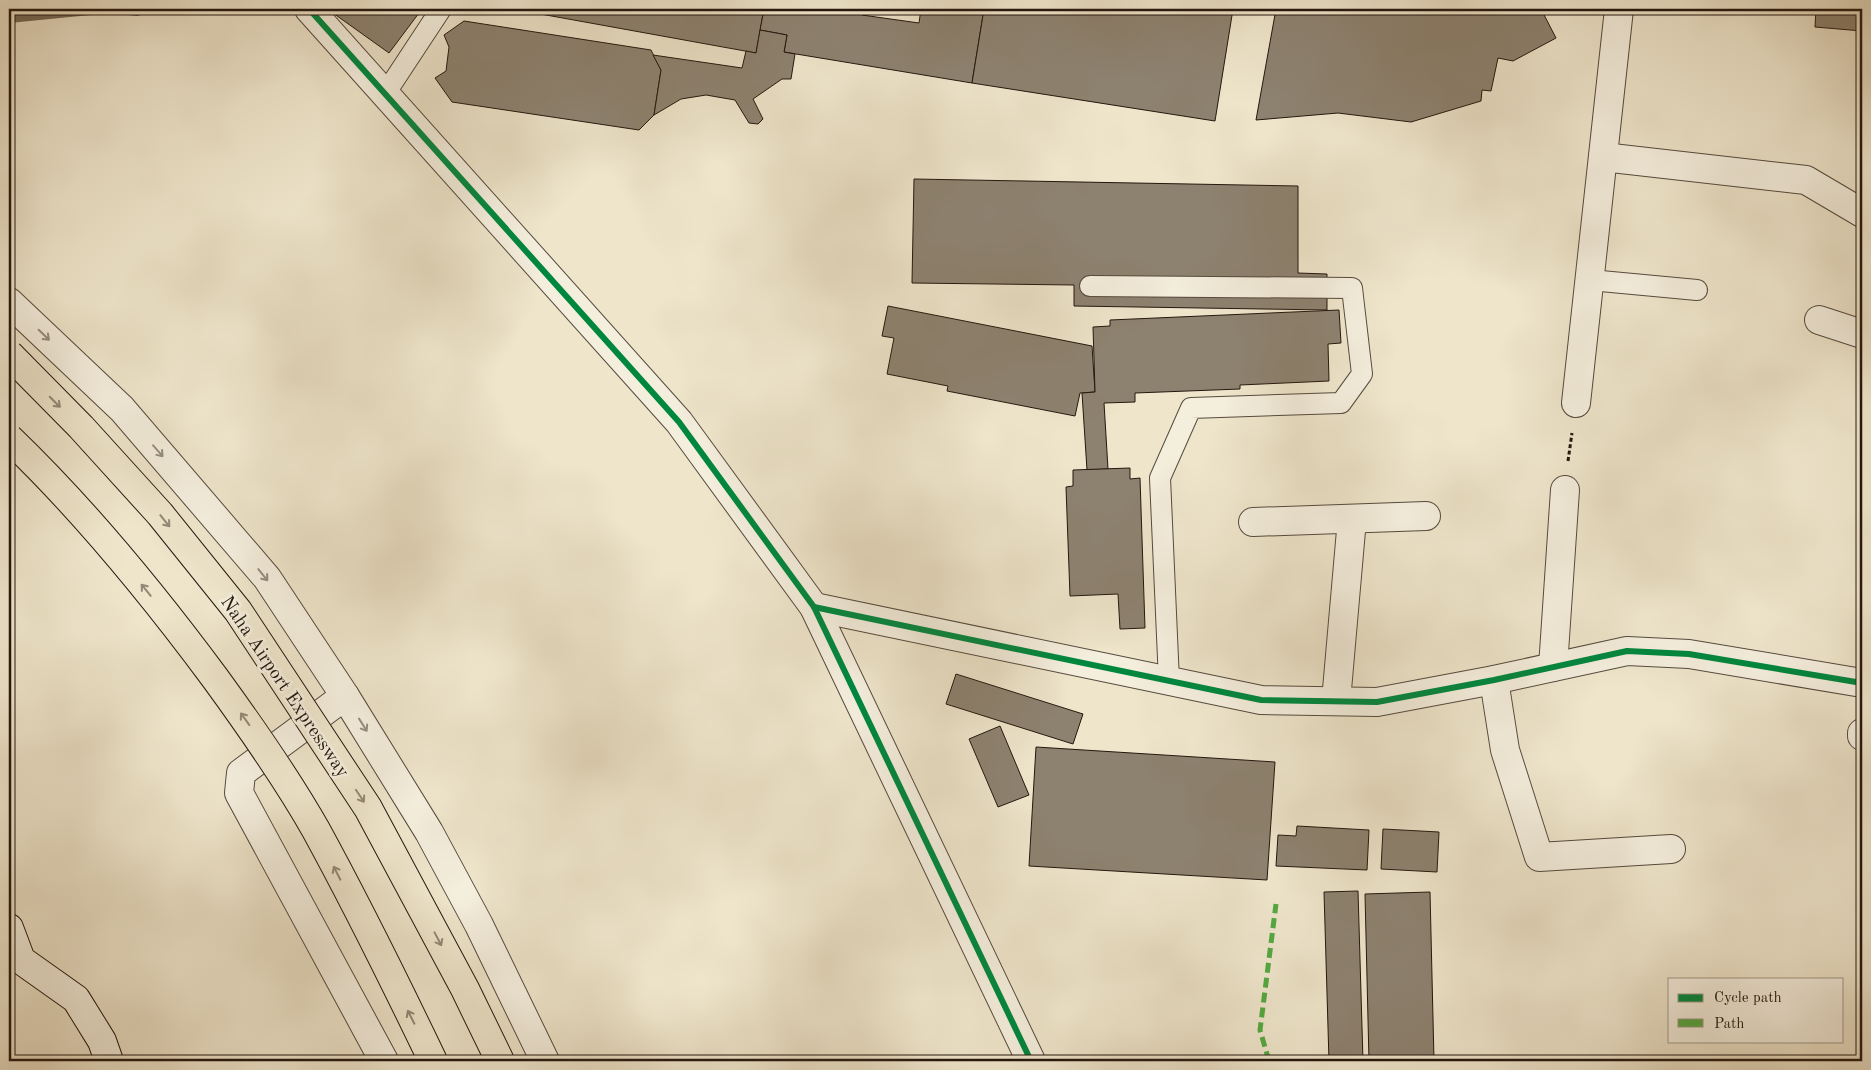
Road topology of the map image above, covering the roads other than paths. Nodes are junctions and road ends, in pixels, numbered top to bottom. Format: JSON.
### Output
{"nodes":[{"id":1,"x":309,"y":9,"type":"edge"},
{"id":2,"x":441,"y":9,"type":"edge"},
{"id":3,"x":1619,"y":9,"type":"edge"},
{"id":4,"x":385,"y":94,"type":"junction"},
{"id":5,"x":1603,"y":157,"type":"junction"},
{"id":6,"x":1862,"y":213,"type":"edge"},
{"id":7,"x":1590,"y":280,"type":"junction"},
{"id":8,"x":1090,"y":286,"type":"dead end"},
{"id":9,"x":1698,"y":290,"type":"dead end"},
{"id":10,"x":9,"y":302,"type":"edge"},
{"id":11,"x":1819,"y":320,"type":"dead end"},
{"id":12,"x":1862,"y":334,"type":"edge"},
{"id":13,"x":9,"y":354,"type":"edge"},
{"id":14,"x":1576,"y":403,"type":"road end"},
{"id":15,"x":9,"y":438,"type":"edge"},
{"id":16,"x":1565,"y":490,"type":"road end"},
{"id":17,"x":1426,"y":516,"type":"dead end"},
{"id":18,"x":1352,"y":519,"type":"junction"},
{"id":19,"x":1253,"y":522,"type":"dead end"},
{"id":20,"x":814,"y":607,"type":"junction"},
{"id":21,"x":1553,"y":667,"type":"junction"},
{"id":22,"x":1494,"y":680,"type":"junction"},
{"id":23,"x":1170,"y":681,"type":"junction"},
{"id":24,"x":1862,"y":683,"type":"edge"},
{"id":25,"x":345,"y":696,"type":"junction"},
{"id":26,"x":1336,"y":701,"type":"junction"},
{"id":27,"x":1672,"y":849,"type":"dead end"},
{"id":28,"x":9,"y":928,"type":"edge"},
{"id":29,"x":105,"y":1051,"type":"edge"},
{"id":30,"x":384,"y":1061,"type":"edge"},
{"id":31,"x":432,"y":1061,"type":"edge"},
{"id":32,"x":500,"y":1061,"type":"edge"},
{"id":33,"x":545,"y":1061,"type":"edge"},
{"id":34,"x":1031,"y":1061,"type":"edge"}],
"edges":[{"from":1,"to":4,"type":"street"},
{"from":2,"to":4,"type":"lane"},
{"from":3,"to":5,"type":"street"},
{"from":4,"to":20,"type":"street"},
{"from":5,"to":6,"type":"street"},
{"from":5,"to":7,"type":"street"},
{"from":7,"to":9,"type":"lane"},
{"from":7,"to":14,"type":"street"},
{"from":8,"to":23,"type":"lane"},
{"from":10,"to":25,"type":"street","one_way":true},
{"from":11,"to":12,"type":"street"},
{"from":13,"to":32,"type":"highway","name":"Naha Airport Expressway","one_way":true,"bridge":true},
{"from":31,"to":15,"type":"highway","one_way":true,"bridge":true},
{"from":16,"to":21,"type":"street"},
{"from":17,"to":18,"type":"street"},
{"from":18,"to":19,"type":"street"},
{"from":18,"to":26,"type":"street"},
{"from":20,"to":23,"type":"street"},
{"from":20,"to":34,"type":"street"},
{"from":21,"to":22,"type":"street"},
{"from":21,"to":24,"type":"street"},
{"from":22,"to":26,"type":"street"},
{"from":22,"to":27,"type":"street"},
{"from":23,"to":26,"type":"street"},
{"from":25,"to":30,"type":"street"},
{"from":25,"to":33,"type":"street","one_way":true},
{"from":28,"to":29,"type":"street"}]}
